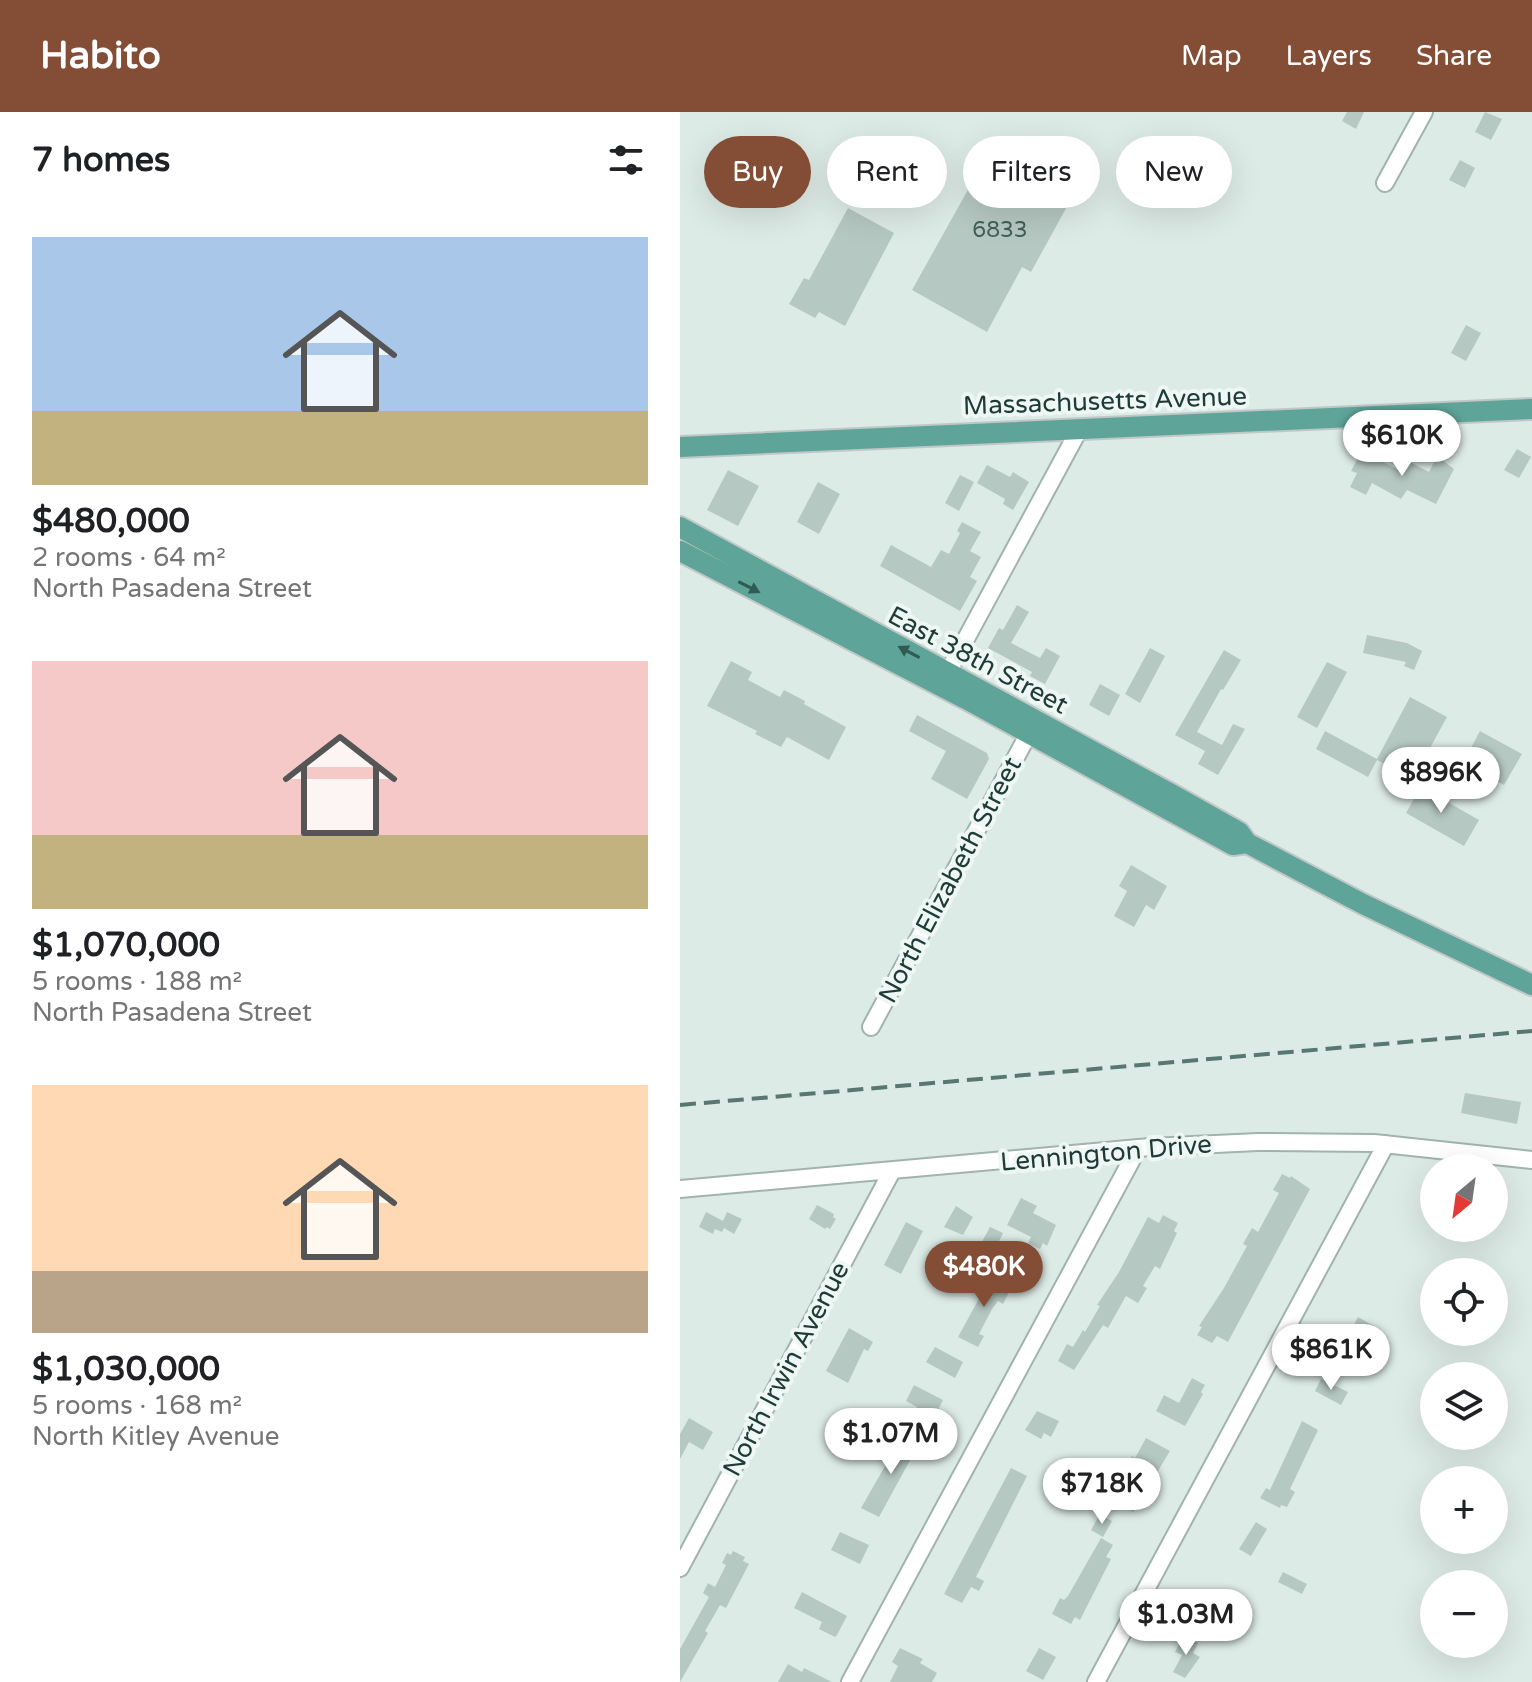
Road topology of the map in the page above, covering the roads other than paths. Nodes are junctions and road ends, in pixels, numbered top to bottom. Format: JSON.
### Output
{"nodes":[{"id":1,"x":1424,"y":112,"type":"edge"},
{"id":2,"x":1385,"y":183,"type":"dead end"},
{"id":3,"x":1532,"y":409,"type":"edge"},
{"id":4,"x":1080,"y":428,"type":"junction"},
{"id":5,"x":680,"y":447,"type":"edge"},
{"id":6,"x":680,"y":527,"type":"edge"},
{"id":7,"x":680,"y":551,"type":"edge"},
{"id":8,"x":948,"y":672,"type":"junction"},
{"id":9,"x":1029,"y":733,"type":"junction"},
{"id":10,"x":1247,"y":843,"type":"junction"},
{"id":11,"x":1524,"y":981,"type":"edge"},
{"id":12,"x":871,"y":1027,"type":"dead end"},
{"id":13,"x":1386,"y":1144,"type":"junction"},
{"id":14,"x":1137,"y":1150,"type":"junction"},
{"id":15,"x":1532,"y":1160,"type":"edge"},
{"id":16,"x":892,"y":1171,"type":"junction"},
{"id":17,"x":680,"y":1189,"type":"edge"},
{"id":18,"x":680,"y":1568,"type":"edge"},
{"id":19,"x":850,"y":1682,"type":"edge"},
{"id":20,"x":1096,"y":1682,"type":"edge"}],
"edges":[{"from":1,"to":2,"type":"street"},
{"from":3,"to":4,"type":"main road","name":"Massachusetts Avenue"},
{"from":4,"to":5,"type":"main road","name":"Massachusetts Avenue"},
{"from":4,"to":8,"type":"street"},
{"from":8,"to":6,"type":"main road","name":"East 38th Street","one_way":true},
{"from":7,"to":9,"type":"main road","name":"East 38th Street","one_way":true},
{"from":8,"to":10,"type":"main road","name":"East 38th Street"},
{"from":9,"to":10,"type":"main road","name":"East 38th Street"},
{"from":9,"to":12,"type":"street","name":"North Elizabeth Street"},
{"from":10,"to":11,"type":"main road","name":"East 38th Street"},
{"from":13,"to":14,"type":"street","name":"Lennington Drive"},
{"from":13,"to":15,"type":"street","name":"Lennington Drive"},
{"from":13,"to":20,"type":"street"},
{"from":14,"to":16,"type":"street","name":"Lennington Drive"},
{"from":14,"to":19,"type":"street"},
{"from":16,"to":17,"type":"street","name":"Lennington Drive"},
{"from":16,"to":18,"type":"street","name":"North Irwin Avenue"}]}
